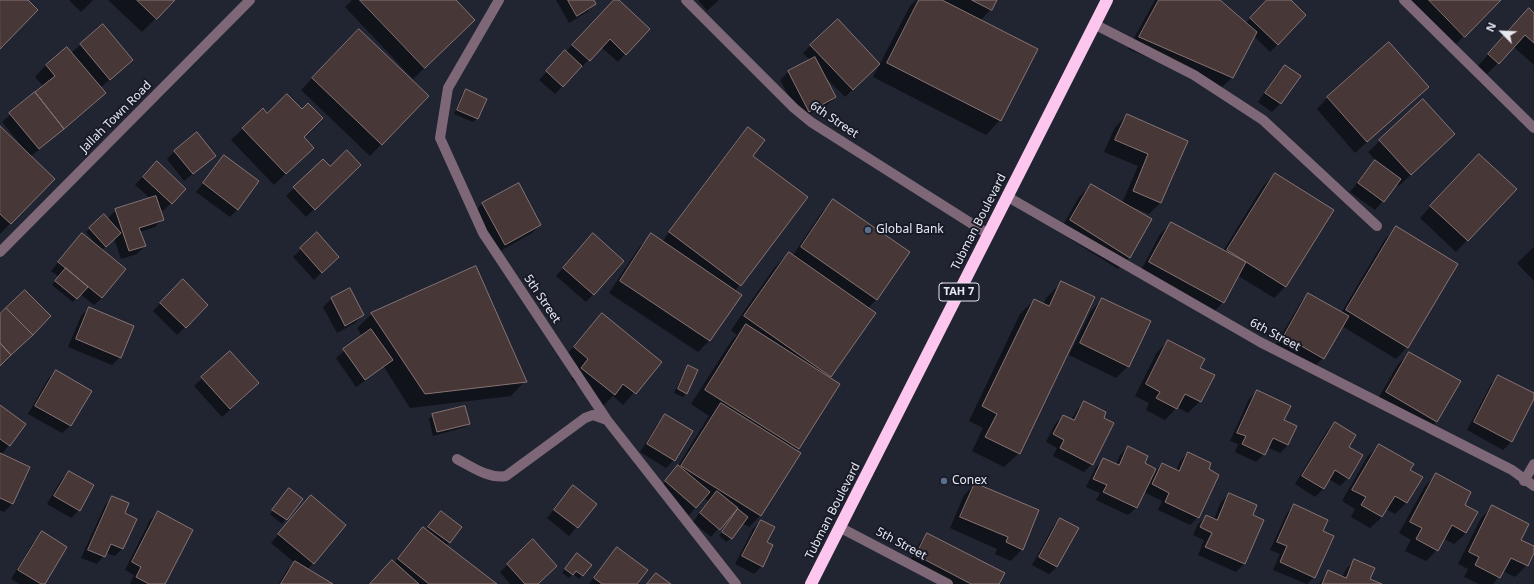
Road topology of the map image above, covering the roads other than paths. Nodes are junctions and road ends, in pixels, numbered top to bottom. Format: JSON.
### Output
{"nodes":[{"id":1,"x":250,"y":0,"type":"edge"},
{"id":2,"x":499,"y":0,"type":"edge"},
{"id":3,"x":686,"y":0,"type":"edge"},
{"id":4,"x":1107,"y":0,"type":"edge"},
{"id":5,"x":1404,"y":0,"type":"edge"},
{"id":6,"x":1094,"y":24,"type":"junction"},
{"id":7,"x":1534,"y":128,"type":"edge"},
{"id":8,"x":1008,"y":197,"type":"junction"},
{"id":9,"x":1377,"y":226,"type":"dead end"},
{"id":10,"x":988,"y":234,"type":"junction"},
{"id":11,"x":0,"y":252,"type":"edge"},
{"id":12,"x":607,"y":420,"type":"junction"},
{"id":13,"x":457,"y":459,"type":"dead end"},
{"id":14,"x":1534,"y":464,"type":"edge"},
{"id":15,"x":1524,"y":481,"type":"junction"},
{"id":16,"x":1534,"y":486,"type":"edge"},
{"id":17,"x":841,"y":528,"type":"junction"},
{"id":18,"x":736,"y":584,"type":"edge"},
{"id":19,"x":811,"y":584,"type":"edge"},
{"id":20,"x":948,"y":584,"type":"edge"}],
"edges":[{"from":1,"to":11,"type":"street","name":"Jallah Town Road"},
{"from":2,"to":12,"type":"street","name":"5th Street"},
{"from":3,"to":10,"type":"street","name":"6th Street"},
{"from":4,"to":6,"type":"highway","name":"Tubman Boulevard","number":"TAH 7"},
{"from":5,"to":7,"type":"street"},
{"from":6,"to":8,"type":"highway","name":"Tubman Boulevard","number":"TAH 7"},
{"from":6,"to":9,"type":"street"},
{"from":8,"to":10,"type":"highway","name":"Tubman Boulevard","number":"TAH 7"},
{"from":8,"to":15,"type":"street","name":"6th Street"},
{"from":10,"to":17,"type":"highway","name":"Tubman Boulevard","number":"TAH 7"},
{"from":12,"to":13,"type":"street"},
{"from":12,"to":18,"type":"street","name":"5th Street"},
{"from":14,"to":15,"type":"street"},
{"from":15,"to":16,"type":"street","name":"6th Street"},
{"from":17,"to":19,"type":"highway","name":"Tubman Boulevard","number":"TAH 7"},
{"from":17,"to":20,"type":"street","name":"5th Street"}]}
